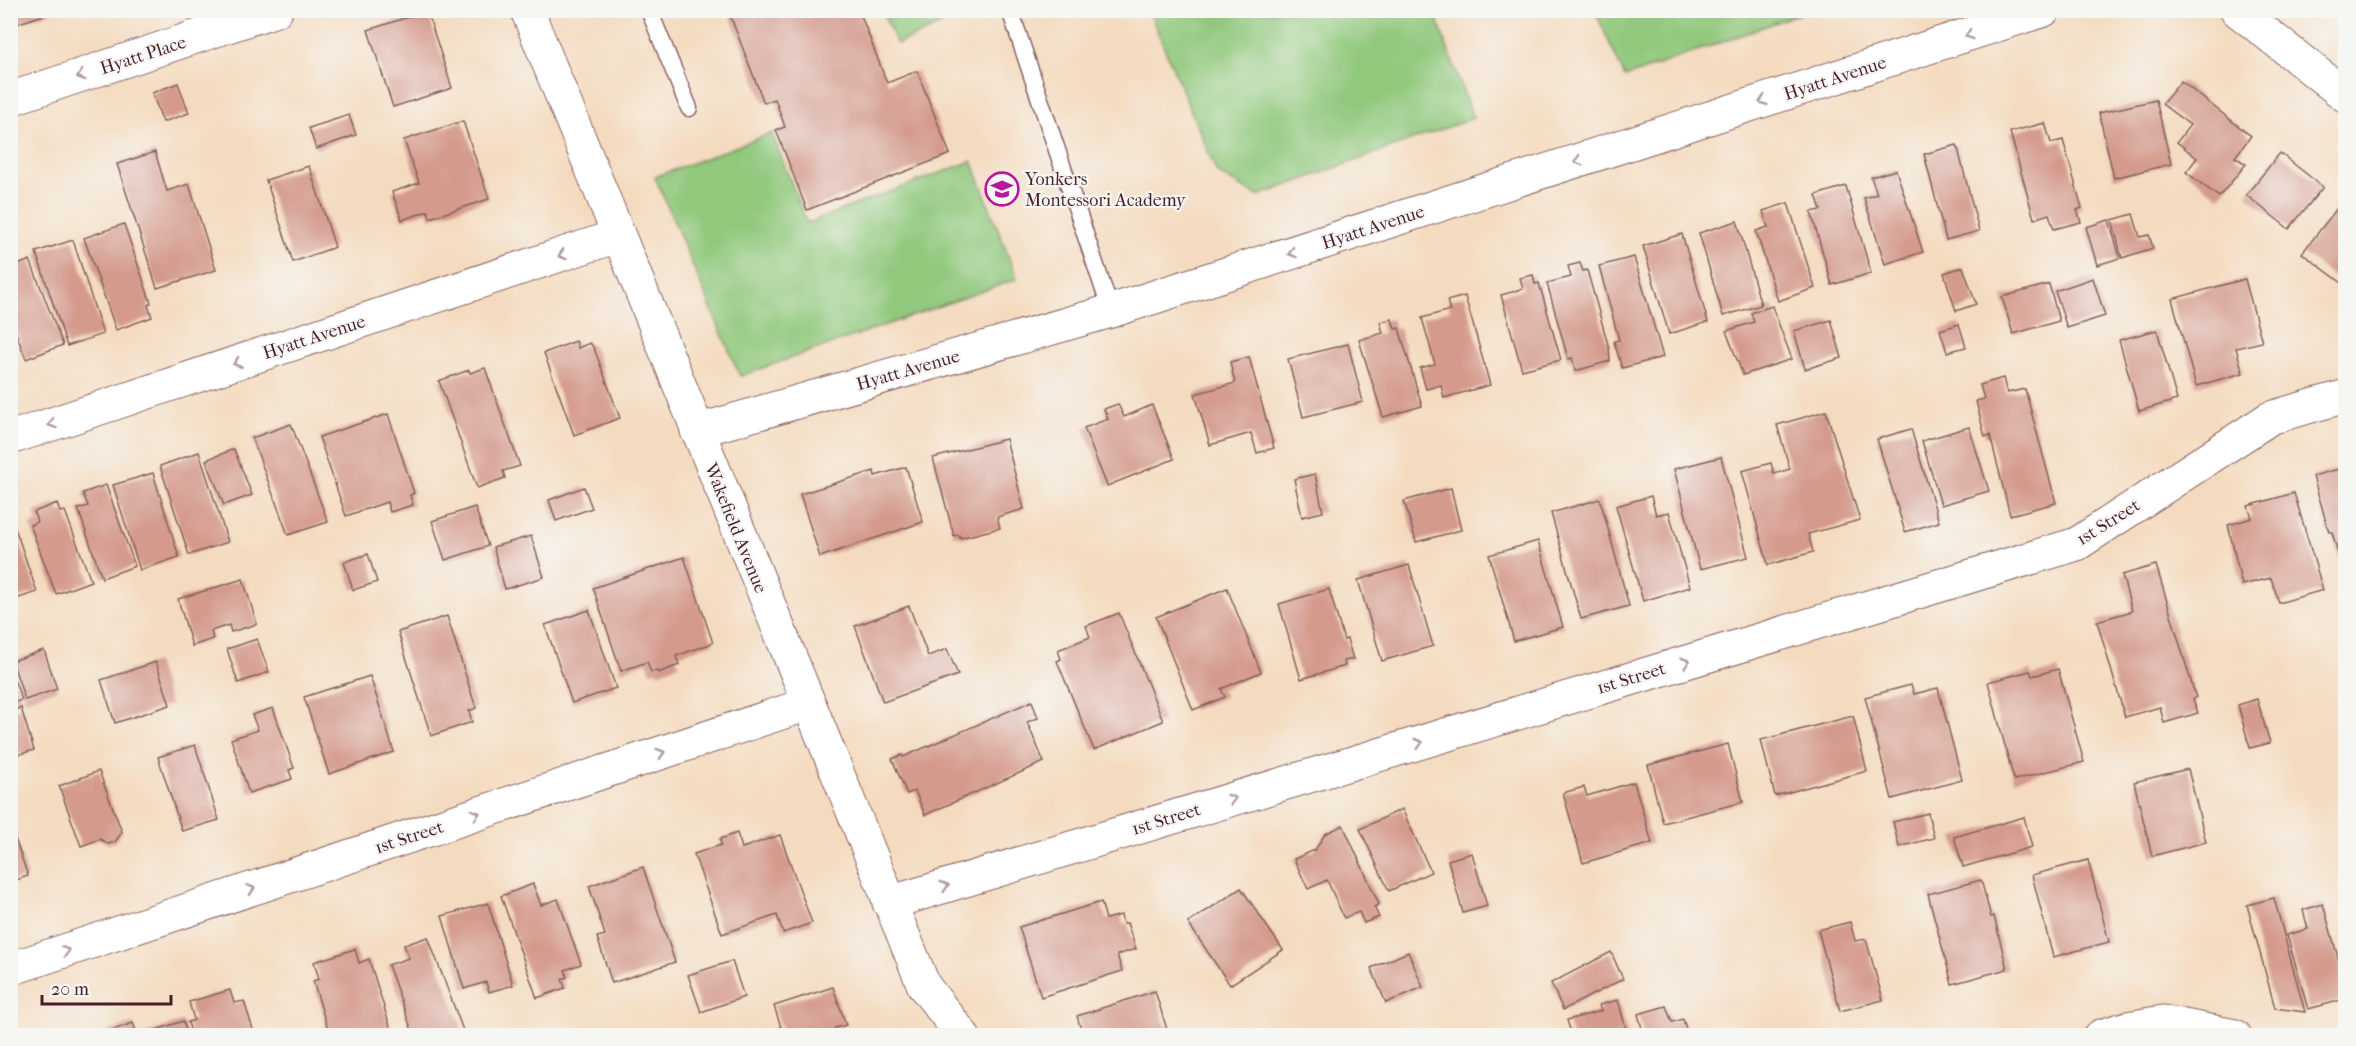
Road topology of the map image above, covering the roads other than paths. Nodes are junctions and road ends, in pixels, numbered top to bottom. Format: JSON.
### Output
{"nodes":[{"id":1,"x":276,"y":10,"type":"edge"},
{"id":2,"x":527,"y":10,"type":"edge"},
{"id":3,"x":649,"y":10,"type":"edge"},
{"id":4,"x":1010,"y":10,"type":"edge"},
{"id":5,"x":2044,"y":10,"type":"edge"},
{"id":6,"x":2237,"y":10,"type":"edge"},
{"id":7,"x":2346,"y":96,"type":"edge"},
{"id":8,"x":10,"y":99,"type":"edge"},
{"id":9,"x":689,"y":108,"type":"dead end"},
{"id":10,"x":617,"y":236,"type":"junction"},
{"id":11,"x":1111,"y":312,"type":"junction"},
{"id":12,"x":2346,"y":396,"type":"edge"},
{"id":13,"x":697,"y":431,"type":"junction"},
{"id":14,"x":10,"y":438,"type":"edge"},
{"id":15,"x":808,"y":704,"type":"junction"},
{"id":16,"x":889,"y":903,"type":"junction"},
{"id":17,"x":10,"y":969,"type":"edge"},
{"id":18,"x":963,"y":1035,"type":"edge"},
{"id":19,"x":2101,"y":1035,"type":"edge"},
{"id":20,"x":2235,"y":1035,"type":"edge"}],
"edges":[{"from":1,"to":8,"type":"street","name":"Hyatt Place","one_way":true},
{"from":2,"to":10,"type":"street","name":"Wakefield Avenue"},
{"from":3,"to":9,"type":"lane"},
{"from":4,"to":11,"type":"lane"},
{"from":5,"to":11,"type":"street","name":"Hyatt Avenue","one_way":true},
{"from":6,"to":7,"type":"street"},
{"from":10,"to":13,"type":"street","name":"Wakefield Avenue"},
{"from":10,"to":14,"type":"street","name":"Hyatt Avenue","one_way":true},
{"from":11,"to":13,"type":"street","name":"Hyatt Avenue"},
{"from":16,"to":12,"type":"street","name":"1st Street","one_way":true},
{"from":13,"to":15,"type":"street","name":"Wakefield Avenue"},
{"from":15,"to":16,"type":"street","name":"Wakefield Avenue"},
{"from":17,"to":15,"type":"street","name":"1st Street","one_way":true},
{"from":16,"to":18,"type":"street","name":"Wakefield Avenue"},
{"from":19,"to":20,"type":"street"}]}
